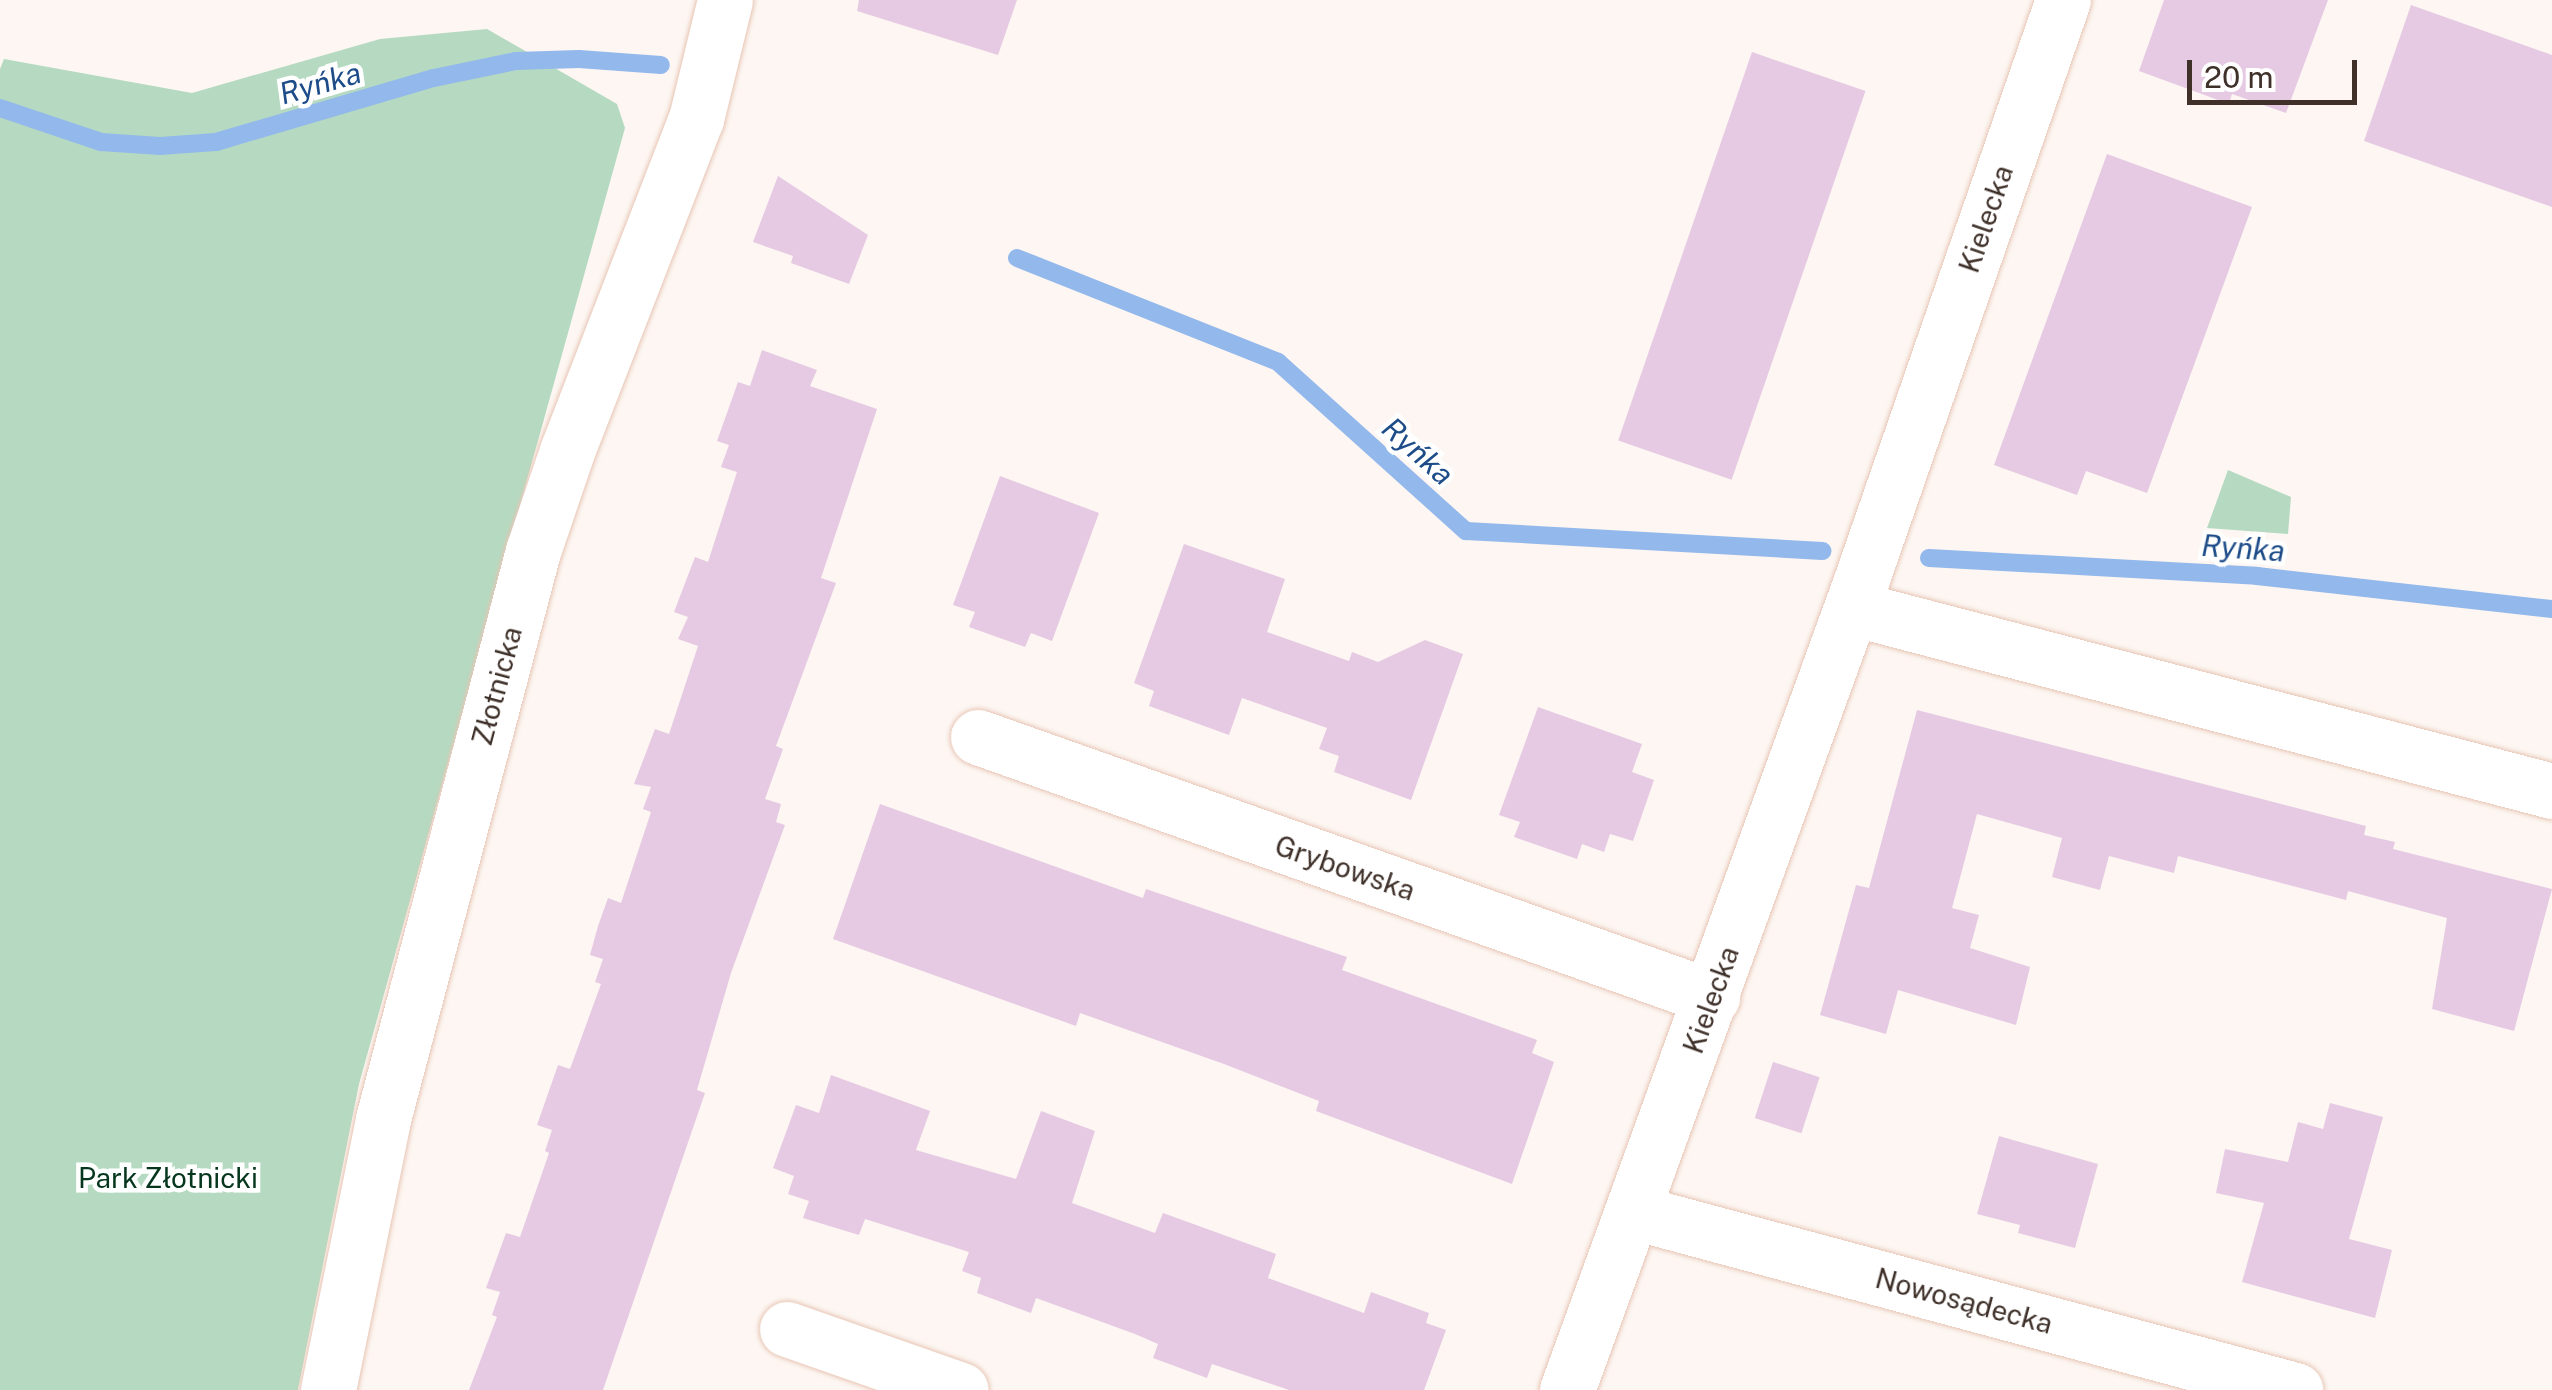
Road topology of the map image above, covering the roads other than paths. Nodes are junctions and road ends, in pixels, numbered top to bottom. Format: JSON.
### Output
{"nodes":[{"id":1,"x":725,"y":0,"type":"edge"},
{"id":2,"x":2063,"y":0,"type":"edge"},
{"id":3,"x":1852,"y":608,"type":"junction"},
{"id":4,"x":978,"y":737,"type":"dead end"},
{"id":5,"x":2552,"y":791,"type":"edge"},
{"id":6,"x":1712,"y":997,"type":"junction"},
{"id":7,"x":1634,"y":1212,"type":"junction"},
{"id":8,"x":787,"y":1329,"type":"dead end"},
{"id":9,"x":328,"y":1390,"type":"edge"},
{"id":10,"x":961,"y":1390,"type":"edge"},
{"id":11,"x":1567,"y":1390,"type":"edge"},
{"id":12,"x":2295,"y":1390,"type":"edge"}],
"edges":[{"from":1,"to":9,"type":"street","name":"Złotnicka"},
{"from":2,"to":3,"type":"street","name":"Kielecka"},
{"from":3,"to":5,"type":"street"},
{"from":3,"to":6,"type":"street","name":"Kielecka"},
{"from":4,"to":6,"type":"street","name":"Grybowska"},
{"from":6,"to":7,"type":"street","name":"Kielecka"},
{"from":7,"to":11,"type":"street","name":"Kielecka"},
{"from":7,"to":12,"type":"street","name":"Nowosądecka"},
{"from":8,"to":10,"type":"street"}]}
